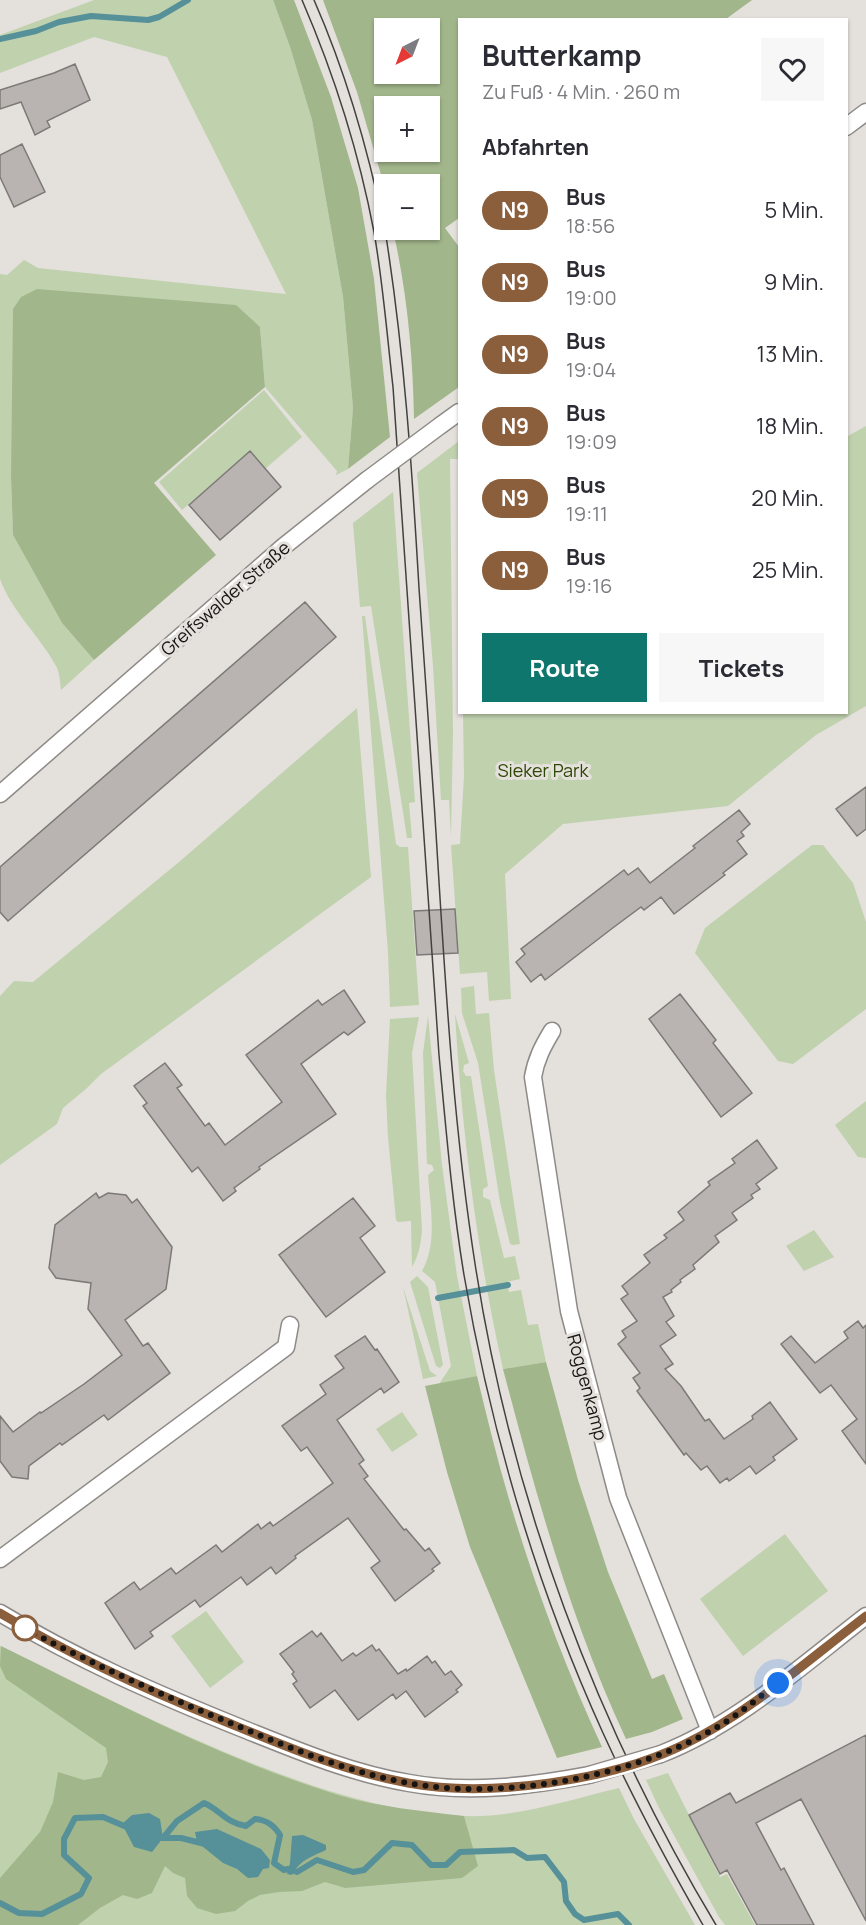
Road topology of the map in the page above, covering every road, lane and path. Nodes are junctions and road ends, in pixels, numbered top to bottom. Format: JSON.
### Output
{"nodes":[{"id":1,"x":866,"y":112,"type":"edge"},
{"id":2,"x":848,"y":126,"type":"edge"},
{"id":3,"x":458,"y":413,"type":"edge"},
{"id":4,"x":0,"y":794,"type":"edge"},
{"id":5,"x":552,"y":1031,"type":"dead end"},
{"id":6,"x":290,"y":1325,"type":"dead end"},
{"id":7,"x":0,"y":1559,"type":"edge"},
{"id":8,"x":0,"y":1613,"type":"edge"},
{"id":9,"x":866,"y":1616,"type":"edge"},
{"id":10,"x":710,"y":1731,"type":"junction"}],
"edges":[{"from":1,"to":2,"type":"street"},
{"from":3,"to":4,"type":"street","name":"Greifswalder Straße","bridge":true},
{"from":5,"to":10,"type":"street","name":"Roggenkamp"},
{"from":6,"to":7,"type":"street"},
{"from":8,"to":10,"type":"street","bridge":true},
{"from":9,"to":10,"type":"street"}]}
